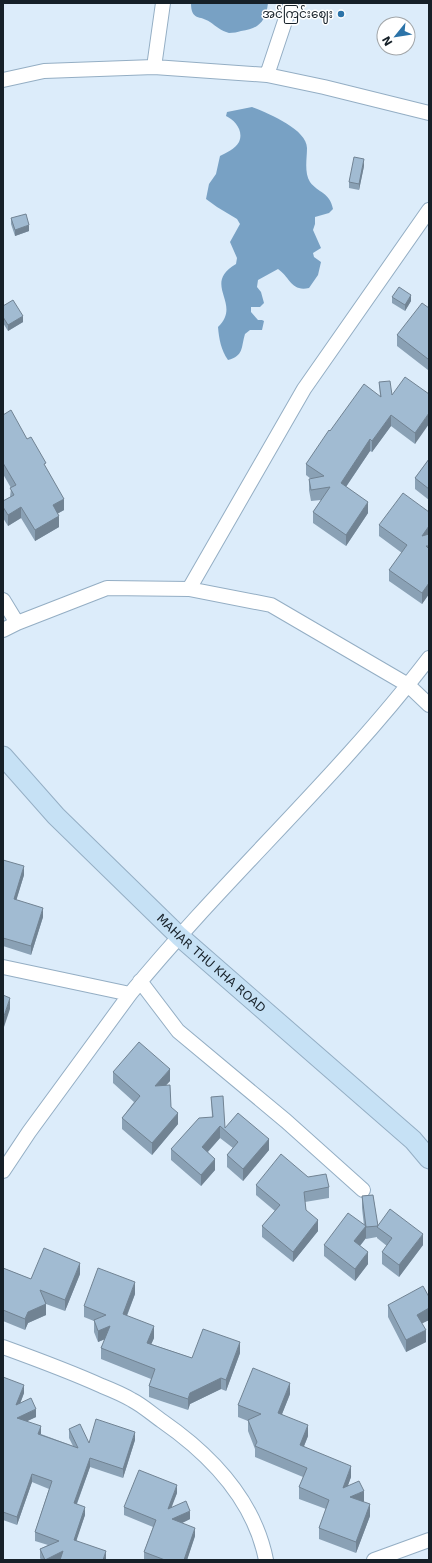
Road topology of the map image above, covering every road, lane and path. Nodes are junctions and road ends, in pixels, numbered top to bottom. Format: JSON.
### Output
{"nodes":[{"id":1,"x":163,"y":3,"type":"edge"},
{"id":2,"x":291,"y":3,"type":"edge"},
{"id":3,"x":154,"y":67,"type":"junction"},
{"id":4,"x":267,"y":75,"type":"junction"},
{"id":5,"x":3,"y":80,"type":"edge"},
{"id":6,"x":429,"y":113,"type":"edge"},
{"id":7,"x":429,"y":210,"type":"edge"},
{"id":8,"x":190,"y":589,"type":"junction"},
{"id":9,"x":3,"y":600,"type":"edge"},
{"id":10,"x":17,"y":623,"type":"junction"},
{"id":11,"x":3,"y":630,"type":"edge"},
{"id":12,"x":429,"y":658,"type":"edge"},
{"id":13,"x":408,"y":685,"type":"junction"},
{"id":14,"x":429,"y":705,"type":"edge"},
{"id":15,"x":3,"y":756,"type":"edge"},
{"id":16,"x":179,"y":936,"type":"junction"},
{"id":17,"x":3,"y":967,"type":"edge"},
{"id":18,"x":140,"y":981,"type":"junction"},
{"id":19,"x":130,"y":994,"type":"junction"},
{"id":20,"x":429,"y":1159,"type":"edge"},
{"id":21,"x":3,"y":1171,"type":"edge"},
{"id":22,"x":363,"y":1190,"type":"dead end"},
{"id":23,"x":3,"y":1347,"type":"edge"},
{"id":24,"x":429,"y":1540,"type":"edge"},
{"id":25,"x":266,"y":1560,"type":"edge"},
{"id":26,"x":374,"y":1560,"type":"edge"}],
"edges":[{"from":1,"to":3,"type":"street"},
{"from":2,"to":4,"type":"street"},
{"from":3,"to":4,"type":"street"},
{"from":3,"to":5,"type":"street"},
{"from":4,"to":6,"type":"street"},
{"from":7,"to":8,"type":"street"},
{"from":8,"to":10,"type":"street"},
{"from":8,"to":13,"type":"street"},
{"from":9,"to":10,"type":"street"},
{"from":10,"to":11,"type":"street"},
{"from":12,"to":13,"type":"street"},
{"from":13,"to":14,"type":"street"},
{"from":13,"to":16,"type":"street"},
{"from":15,"to":16,"type":"main road","name":"MAHAR THU KHA ROAD"},
{"from":16,"to":18,"type":"street"},
{"from":16,"to":20,"type":"main road","name":"MAHAR THU KHA ROAD"},
{"from":17,"to":19,"type":"street"},
{"from":18,"to":19,"type":"street"},
{"from":18,"to":22,"type":"street"},
{"from":19,"to":21,"type":"street"},
{"from":23,"to":25,"type":"street"},
{"from":24,"to":26,"type":"street"}]}
